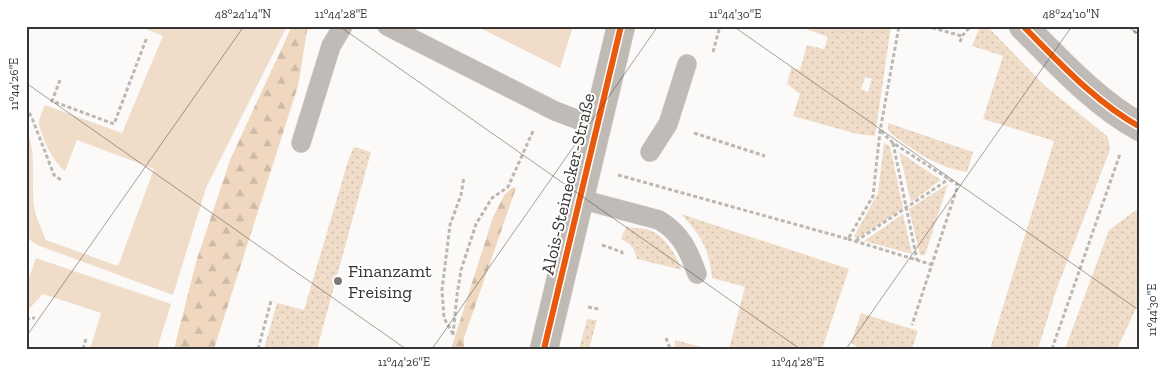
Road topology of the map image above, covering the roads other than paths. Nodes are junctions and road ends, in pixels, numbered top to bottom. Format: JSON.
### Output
{"nodes":[{"id":1,"x":343,"y":26,"type":"edge"},
{"id":2,"x":387,"y":26,"type":"edge"},
{"id":3,"x":621,"y":26,"type":"edge"},
{"id":4,"x":1023,"y":26,"type":"edge"},
{"id":5,"x":687,"y":64,"type":"dead end"},
{"id":6,"x":1137,"y":126,"type":"edge"},
{"id":7,"x":597,"y":127,"type":"junction"},
{"id":8,"x":301,"y":143,"type":"dead end"},
{"id":9,"x":650,"y":152,"type":"dead end"},
{"id":10,"x":580,"y":199,"type":"junction"},
{"id":11,"x":697,"y":274,"type":"dead end"},
{"id":12,"x":544,"y":349,"type":"edge"}],
"edges":[{"from":1,"to":8,"type":"lane"},
{"from":2,"to":7,"type":"lane"},
{"from":3,"to":7,"type":"main road","name":"Alois-Steinecker-Straße"},
{"from":4,"to":6,"type":"street"},
{"from":5,"to":9,"type":"lane"},
{"from":7,"to":10,"type":"main road","name":"Alois-Steinecker-Straße"},
{"from":10,"to":11,"type":"lane"},
{"from":10,"to":12,"type":"main road","name":"Alois-Steinecker-Straße"}]}
